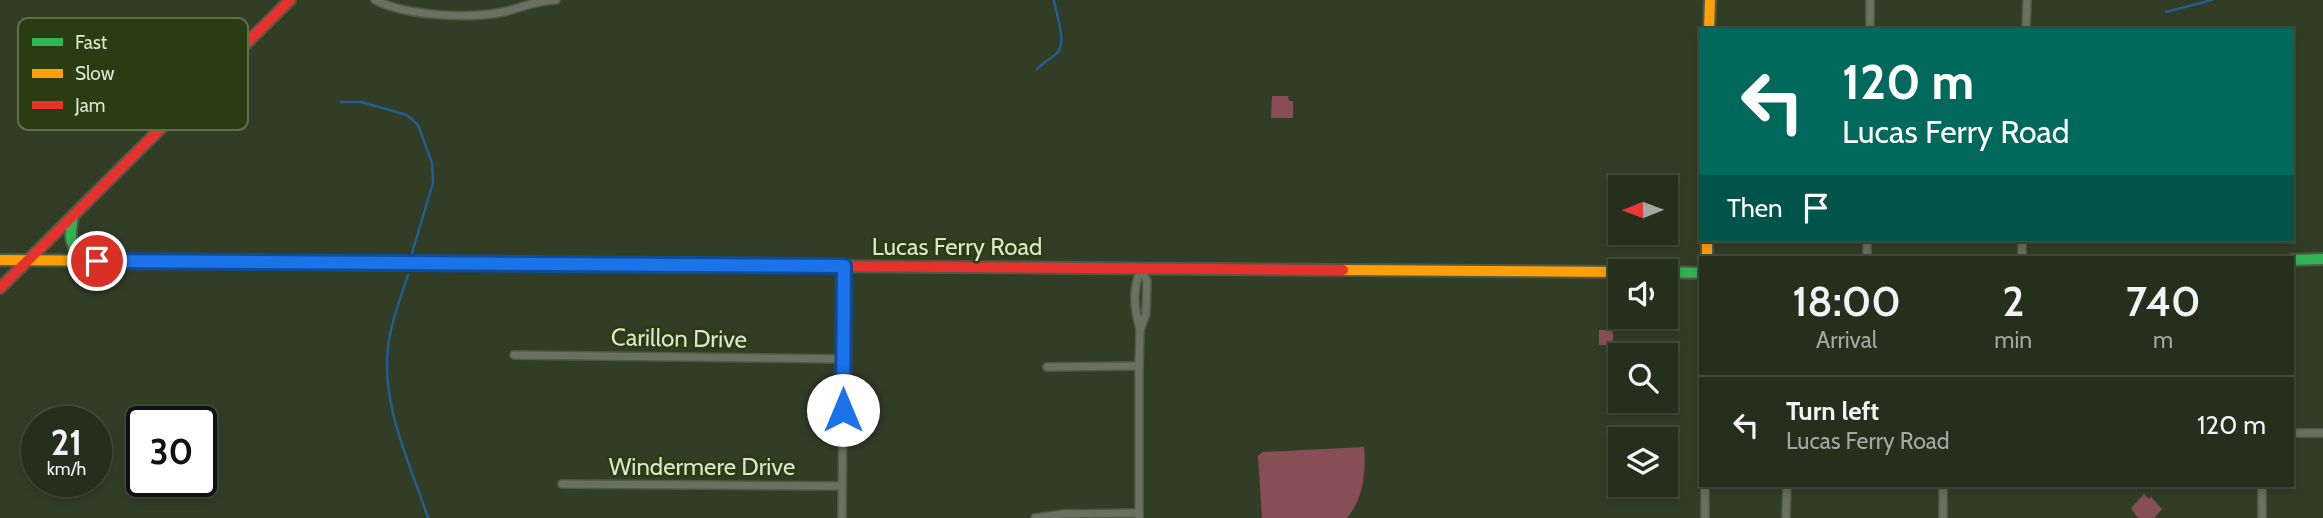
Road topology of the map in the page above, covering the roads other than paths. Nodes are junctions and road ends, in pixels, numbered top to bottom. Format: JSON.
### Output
{"nodes":[{"id":1,"x":290,"y":0,"type":"edge"},
{"id":2,"x":374,"y":0,"type":"edge"},
{"id":3,"x":556,"y":0,"type":"edge"},
{"id":4,"x":1710,"y":0,"type":"edge"},
{"id":5,"x":1870,"y":0,"type":"edge"},
{"id":6,"x":2027,"y":0,"type":"edge"},
{"id":7,"x":1709,"y":28,"type":"edge"},
{"id":8,"x":1870,"y":28,"type":"edge"},
{"id":9,"x":2026,"y":28,"type":"edge"},
{"id":10,"x":248,"y":42,"type":"edge"},
{"id":11,"x":159,"y":130,"type":"edge"},
{"id":12,"x":74,"y":215,"type":"junction"},
{"id":13,"x":2323,"y":259,"type":"edge"},
{"id":14,"x":0,"y":260,"type":"edge"},
{"id":15,"x":2294,"y":260,"type":"edge"},
{"id":16,"x":27,"y":261,"type":"junction"},
{"id":17,"x":97,"y":261,"type":"junction"},
{"id":18,"x":844,"y":266,"type":"junction"},
{"id":19,"x":1141,"y":269,"type":"junction"},
{"id":20,"x":1608,"y":272,"type":"edge"},
{"id":21,"x":1678,"y":272,"type":"edge"},
{"id":22,"x":1699,"y":273,"type":"edge"},
{"id":23,"x":0,"y":288,"type":"edge"},
{"id":24,"x":1140,"y":330,"type":"junction"},
{"id":25,"x":514,"y":355,"type":"dead end"},
{"id":26,"x":843,"y":359,"type":"junction"},
{"id":27,"x":1139,"y":366,"type":"junction"},
{"id":28,"x":1046,"y":367,"type":"dead end"},
{"id":29,"x":2294,"y":433,"type":"edge"},
{"id":30,"x":2323,"y":433,"type":"edge"},
{"id":31,"x":562,"y":484,"type":"dead end"},
{"id":32,"x":842,"y":486,"type":"junction"},
{"id":33,"x":1705,"y":487,"type":"edge"},
{"id":34,"x":1787,"y":487,"type":"edge"},
{"id":35,"x":1943,"y":487,"type":"edge"},
{"id":36,"x":2262,"y":487,"type":"edge"},
{"id":37,"x":1139,"y":516,"type":"edge"},
{"id":38,"x":842,"y":518,"type":"edge"},
{"id":39,"x":1035,"y":518,"type":"edge"},
{"id":40,"x":1705,"y":518,"type":"edge"},
{"id":41,"x":1786,"y":518,"type":"edge"},
{"id":42,"x":1943,"y":518,"type":"edge"},
{"id":43,"x":2262,"y":518,"type":"edge"}],
"edges":[{"from":1,"to":10,"type":"street"},
{"from":2,"to":3,"type":"street"},
{"from":4,"to":7,"type":"street"},
{"from":5,"to":8,"type":"street"},
{"from":6,"to":9,"type":"street"},
{"from":11,"to":12,"type":"street"},
{"from":12,"to":16,"type":"street"},
{"from":12,"to":17,"type":"street"},
{"from":13,"to":15,"type":"street"},
{"from":14,"to":16,"type":"street","name":"Lucas Ferry Road"},
{"from":16,"to":17,"type":"street","name":"Lucas Ferry Road"},
{"from":16,"to":23,"type":"street"},
{"from":17,"to":18,"type":"street","name":"Lucas Ferry Road"},
{"from":18,"to":19,"type":"street","name":"Lucas Ferry Road"},
{"from":18,"to":26,"type":"street"},
{"from":19,"to":20,"type":"street","name":"Lucas Ferry Road"},
{"from":19,"to":24,"type":"street"},
{"from":19,"to":24,"type":"street"},
{"from":21,"to":22,"type":"street"},
{"from":24,"to":27,"type":"street"},
{"from":25,"to":26,"type":"street","name":"Carillon Drive"},
{"from":26,"to":32,"type":"street"},
{"from":27,"to":28,"type":"street"},
{"from":27,"to":37,"type":"street"},
{"from":29,"to":30,"type":"street"},
{"from":31,"to":32,"type":"street","name":"Windermere Drive"},
{"from":32,"to":38,"type":"street"},
{"from":33,"to":40,"type":"street"},
{"from":34,"to":41,"type":"street"},
{"from":35,"to":42,"type":"street"},
{"from":36,"to":43,"type":"street"},
{"from":37,"to":39,"type":"street"}]}
